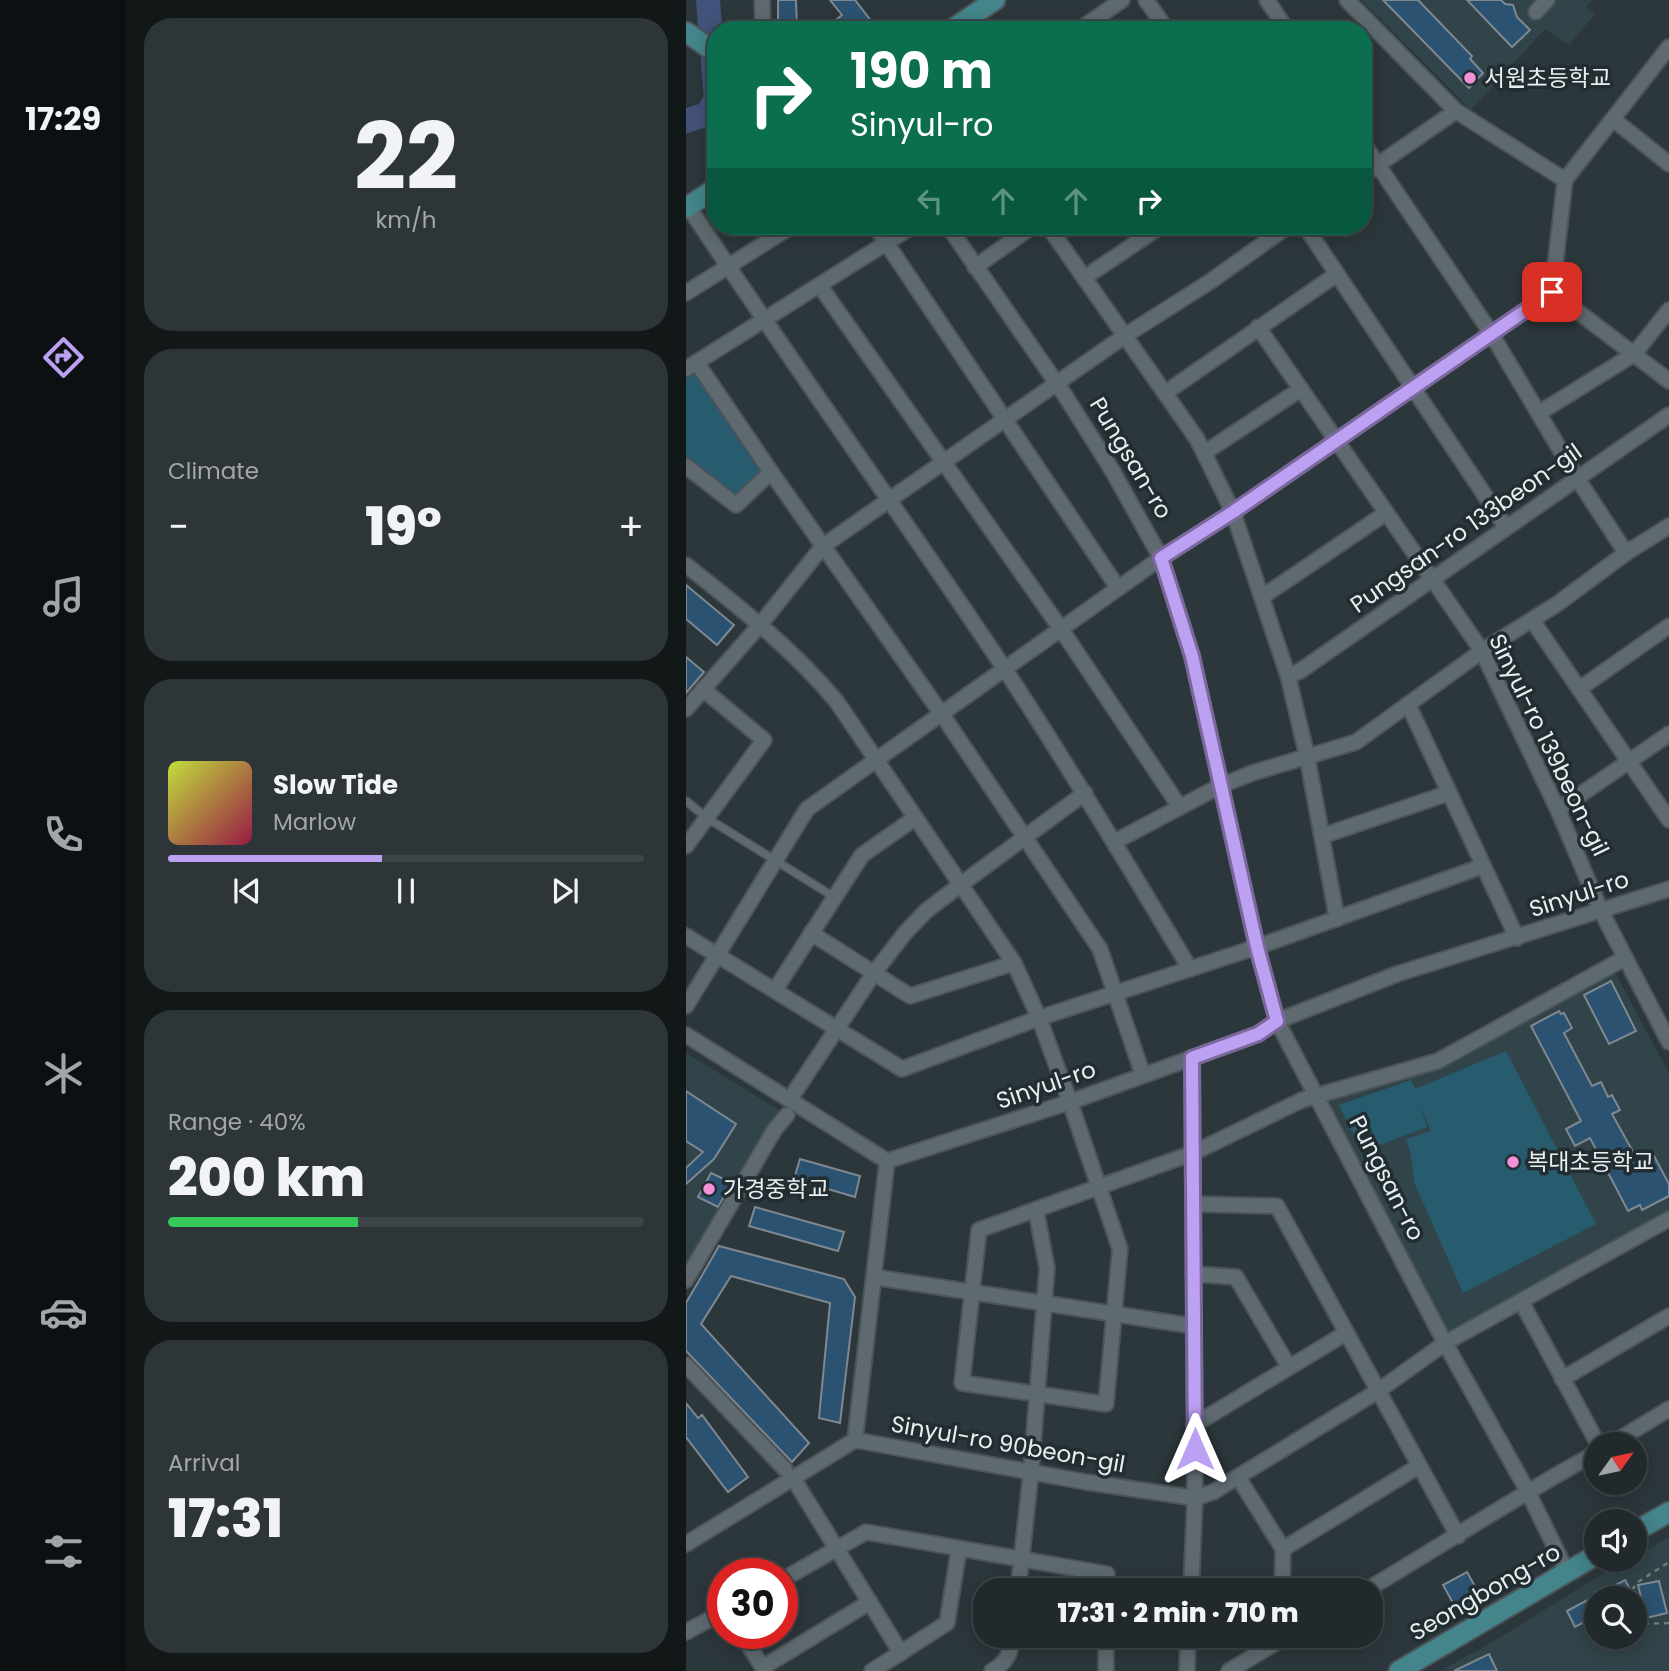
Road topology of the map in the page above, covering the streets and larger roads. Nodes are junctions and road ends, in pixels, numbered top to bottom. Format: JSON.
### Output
{"nodes":[{"id":1,"x":762,"y":0,"type":"edge"},
{"id":2,"x":995,"y":0,"type":"edge"},
{"id":3,"x":1122,"y":0,"type":"edge"},
{"id":4,"x":1146,"y":0,"type":"edge"},
{"id":5,"x":1266,"y":0,"type":"edge"},
{"id":6,"x":1347,"y":0,"type":"edge"},
{"id":7,"x":1548,"y":0,"type":"edge"},
{"id":8,"x":1536,"y":12,"type":"dead end"},
{"id":9,"x":763,"y":21,"type":"edge"},
{"id":10,"x":964,"y":21,"type":"edge"},
{"id":11,"x":1092,"y":21,"type":"edge"},
{"id":12,"x":1161,"y":21,"type":"edge"},
{"id":13,"x":1281,"y":21,"type":"edge"},
{"id":14,"x":1368,"y":21,"type":"edge"},
{"id":15,"x":1372,"y":25,"type":"edge"},
{"id":16,"x":686,"y":32,"type":"edge"},
{"id":17,"x":707,"y":47,"type":"edge"},
{"id":18,"x":1669,"y":47,"type":"edge"},
{"id":19,"x":1456,"y":111,"type":"junction"},
{"id":20,"x":1613,"y":119,"type":"junction"},
{"id":21,"x":1372,"y":156,"type":"edge"},
{"id":22,"x":1669,"y":164,"type":"edge"},
{"id":23,"x":1378,"y":165,"type":"junction"},
{"id":24,"x":1372,"y":169,"type":"edge"},
{"id":25,"x":1565,"y":180,"type":"junction"},
{"id":26,"x":707,"y":194,"type":"edge"},
{"id":27,"x":687,"y":207,"type":"edge"},
{"id":28,"x":777,"y":235,"type":"edge"},
{"id":29,"x":881,"y":235,"type":"edge"},
{"id":30,"x":899,"y":235,"type":"edge"},
{"id":31,"x":954,"y":235,"type":"edge"},
{"id":32,"x":1020,"y":235,"type":"edge"},
{"id":33,"x":1054,"y":235,"type":"edge"},
{"id":34,"x":1148,"y":235,"type":"edge"},
{"id":35,"x":1275,"y":235,"type":"edge"},
{"id":36,"x":1311,"y":235,"type":"edge"},
{"id":37,"x":887,"y":243,"type":"junction"},
{"id":38,"x":727,"y":265,"type":"junction"},
{"id":39,"x":975,"y":267,"type":"junction"},
{"id":40,"x":1337,"y":274,"type":"junction"},
{"id":41,"x":1084,"y":278,"type":"junction"},
{"id":42,"x":820,"y":286,"type":"junction"},
{"id":43,"x":1552,"y":292,"type":"junction"},
{"id":44,"x":686,"y":293,"type":"edge"},
{"id":45,"x":1669,"y":310,"type":"edge"},
{"id":46,"x":764,"y":320,"type":"junction"},
{"id":47,"x":1258,"y":327,"type":"junction"},
{"id":48,"x":1491,"y":333,"type":"junction"},
{"id":49,"x":1126,"y":335,"type":"junction"},
{"id":50,"x":1634,"y":354,"type":"junction"},
{"id":51,"x":691,"y":366,"type":"edge"},
{"id":52,"x":1669,"y":381,"type":"edge"},
{"id":53,"x":1057,"y":385,"type":"junction"},
{"id":54,"x":1413,"y":388,"type":"junction"},
{"id":55,"x":1301,"y":389,"type":"junction"},
{"id":56,"x":1165,"y":393,"type":"junction"},
{"id":57,"x":1539,"y":413,"type":"junction"},
{"id":58,"x":1669,"y":415,"type":"edge"},
{"id":59,"x":1006,"y":419,"type":"junction"},
{"id":60,"x":1335,"y":440,"type":"junction"},
{"id":61,"x":1204,"y":453,"type":"junction"},
{"id":62,"x":944,"y":461,"type":"junction"},
{"id":63,"x":686,"y":466,"type":"edge"},
{"id":64,"x":771,"y":472,"type":"junction"},
{"id":65,"x":1577,"y":478,"type":"junction"},
{"id":66,"x":887,"y":500,"type":"junction"},
{"id":67,"x":1233,"y":512,"type":"junction"},
{"id":68,"x":1386,"y":513,"type":"junction"},
{"id":69,"x":1669,"y":526,"type":"edge"},
{"id":70,"x":1506,"y":527,"type":"junction"},
{"id":71,"x":823,"y":546,"type":"junction"},
{"id":72,"x":1626,"y":553,"type":"junction"},
{"id":73,"x":1161,"y":558,"type":"junction"},
{"id":74,"x":686,"y":565,"type":"edge"},
{"id":75,"x":1432,"y":578,"type":"junction"},
{"id":76,"x":1118,"y":588,"type":"junction"},
{"id":77,"x":1262,"y":597,"type":"junction"},
{"id":78,"x":1532,"y":620,"type":"junction"},
{"id":79,"x":760,"y":625,"type":"junction"},
{"id":80,"x":1669,"y":626,"type":"edge"},
{"id":81,"x":1061,"y":629,"type":"junction"},
{"id":82,"x":1482,"y":651,"type":"junction"},
{"id":83,"x":1004,"y":669,"type":"junction"},
{"id":84,"x":1288,"y":676,"type":"junction"},
{"id":85,"x":703,"y":689,"type":"junction"},
{"id":86,"x":1579,"y":689,"type":"junction"},
{"id":87,"x":1408,"y":704,"type":"junction"},
{"id":88,"x":686,"y":709,"type":"edge"},
{"id":89,"x":941,"y":713,"type":"junction"},
{"id":90,"x":1669,"y":734,"type":"edge"},
{"id":91,"x":1307,"y":756,"type":"junction"},
{"id":92,"x":875,"y":760,"type":"junction"},
{"id":93,"x":1629,"y":763,"type":"junction"},
{"id":94,"x":1220,"y":786,"type":"junction"},
{"id":95,"x":1085,"y":793,"type":"junction"},
{"id":96,"x":1449,"y":793,"type":"junction"},
{"id":97,"x":1179,"y":806,"type":"junction"},
{"id":98,"x":1558,"y":810,"type":"junction"},
{"id":99,"x":915,"y":818,"type":"junction"},
{"id":100,"x":1669,"y":820,"type":"edge"},
{"id":101,"x":1322,"y":836,"type":"junction"},
{"id":102,"x":1026,"y":839,"type":"junction"},
{"id":103,"x":1114,"y":842,"type":"junction"},
{"id":104,"x":686,"y":846,"type":"edge"},
{"id":105,"x":1483,"y":866,"type":"junction"},
{"id":106,"x":961,"y":885,"type":"junction"},
{"id":107,"x":1669,"y":889,"type":"edge"},
{"id":108,"x":1601,"y":911,"type":"junction"},
{"id":109,"x":1337,"y":919,"type":"junction"},
{"id":110,"x":811,"y":933,"type":"junction"},
{"id":111,"x":686,"y":936,"type":"edge"},
{"id":112,"x":1517,"y":938,"type":"junction"},
{"id":113,"x":1257,"y":947,"type":"junction"},
{"id":114,"x":718,"y":955,"type":"junction"},
{"id":115,"x":1625,"y":958,"type":"junction"},
{"id":116,"x":1014,"y":963,"type":"junction"},
{"id":117,"x":1190,"y":969,"type":"junction"},
{"id":118,"x":874,"y":973,"type":"junction"},
{"id":119,"x":775,"y":990,"type":"junction"},
{"id":120,"x":1116,"y":993,"type":"junction"},
{"id":121,"x":686,"y":1006,"type":"edge"},
{"id":122,"x":1039,"y":1018,"type":"junction"},
{"id":123,"x":1277,"y":1021,"type":"junction"},
{"id":124,"x":837,"y":1028,"type":"junction"},
{"id":125,"x":686,"y":1035,"type":"edge"},
{"id":126,"x":1669,"y":1042,"type":"edge"},
{"id":127,"x":1192,"y":1058,"type":"junction"},
{"id":128,"x":1143,"y":1075,"type":"junction"},
{"id":129,"x":1316,"y":1095,"type":"junction"},
{"id":130,"x":790,"y":1099,"type":"junction"},
{"id":131,"x":1070,"y":1101,"type":"junction"},
{"id":132,"x":787,"y":1115,"type":"dead end"},
{"id":133,"x":1193,"y":1153,"type":"junction"},
{"id":134,"x":887,"y":1161,"type":"junction"},
{"id":135,"x":1100,"y":1186,"type":"junction"},
{"id":136,"x":1193,"y":1204,"type":"junction"},
{"id":137,"x":1036,"y":1210,"type":"junction"},
{"id":138,"x":1669,"y":1219,"type":"edge"},
{"id":139,"x":1193,"y":1274,"type":"junction"},
{"id":140,"x":874,"y":1278,"type":"junction"},
{"id":141,"x":686,"y":1280,"type":"edge"},
{"id":142,"x":972,"y":1292,"type":"junction"},
{"id":143,"x":1521,"y":1301,"type":"junction"},
{"id":144,"x":1044,"y":1303,"type":"junction"},
{"id":145,"x":1114,"y":1314,"type":"junction"},
{"id":146,"x":1669,"y":1316,"type":"edge"},
{"id":147,"x":1194,"y":1326,"type":"junction"},
{"id":148,"x":1346,"y":1333,"type":"junction"},
{"id":149,"x":1446,"y":1343,"type":"junction"},
{"id":150,"x":686,"y":1366,"type":"edge"},
{"id":151,"x":1289,"y":1367,"type":"junction"},
{"id":152,"x":1562,"y":1379,"type":"junction"},
{"id":153,"x":1378,"y":1391,"type":"junction"},
{"id":154,"x":1036,"y":1394,"type":"junction"},
{"id":155,"x":1669,"y":1409,"type":"edge"},
{"id":156,"x":1194,"y":1425,"type":"junction"},
{"id":157,"x":1591,"y":1432,"type":"edge"},
{"id":158,"x":1631,"y":1432,"type":"edge"},
{"id":159,"x":855,"y":1440,"type":"junction"},
{"id":160,"x":1584,"y":1459,"type":"edge"},
{"id":161,"x":1419,"y":1466,"type":"junction"},
{"id":162,"x":1031,"y":1472,"type":"junction"},
{"id":163,"x":789,"y":1473,"type":"junction"},
{"id":164,"x":1238,"y":1477,"type":"junction"},
{"id":165,"x":1527,"y":1490,"type":"junction"},
{"id":166,"x":1195,"y":1499,"type":"junction"},
{"id":167,"x":1669,"y":1512,"type":"edge"},
{"id":168,"x":1647,"y":1525,"type":"edge"},
{"id":169,"x":1458,"y":1536,"type":"junction"},
{"id":170,"x":686,"y":1544,"type":"edge"},
{"id":171,"x":959,"y":1549,"type":"junction"},
{"id":172,"x":1283,"y":1549,"type":"junction"},
{"id":173,"x":837,"y":1550,"type":"junction"},
{"id":174,"x":1021,"y":1559,"type":"junction"},
{"id":175,"x":1584,"y":1562,"type":"edge"},
{"id":176,"x":798,"y":1571,"type":"edge"},
{"id":177,"x":1567,"y":1572,"type":"junction"},
{"id":178,"x":1019,"y":1578,"type":"edge"},
{"id":179,"x":1107,"y":1578,"type":"edge"},
{"id":180,"x":1192,"y":1578,"type":"edge"},
{"id":181,"x":1282,"y":1578,"type":"edge"},
{"id":182,"x":1383,"y":1580,"type":"edge"},
{"id":183,"x":870,"y":1602,"type":"junction"},
{"id":184,"x":707,"y":1621,"type":"edge"},
{"id":185,"x":686,"y":1632,"type":"edge"},
{"id":186,"x":1012,"y":1648,"type":"edge"},
{"id":187,"x":1106,"y":1648,"type":"edge"},
{"id":188,"x":1188,"y":1648,"type":"edge"},
{"id":189,"x":1268,"y":1648,"type":"edge"},
{"id":190,"x":751,"y":1649,"type":"edge"},
{"id":191,"x":901,"y":1653,"type":"junction"},
{"id":192,"x":764,"y":1669,"type":"edge"},
{"id":193,"x":872,"y":1671,"type":"edge"},
{"id":194,"x":992,"y":1671,"type":"edge"},
{"id":195,"x":1106,"y":1671,"type":"edge"},
{"id":196,"x":1187,"y":1671,"type":"edge"},
{"id":197,"x":1229,"y":1671,"type":"edge"},
{"id":198,"x":1399,"y":1671,"type":"edge"}],
"edges":[{"from":1,"to":9,"type":"street"},
{"from":2,"to":10,"type":"street"},
{"from":3,"to":11,"type":"street"},
{"from":4,"to":12,"type":"street"},
{"from":5,"to":13,"type":"street"},
{"from":6,"to":14,"type":"street"},
{"from":7,"to":8,"type":"street"},
{"from":15,"to":19,"type":"street"},
{"from":16,"to":17,"type":"street"},
{"from":18,"to":20,"type":"street"},
{"from":19,"to":23,"type":"street"},
{"from":19,"to":25,"type":"street"},
{"from":20,"to":22,"type":"street"},
{"from":20,"to":25,"type":"street"},
{"from":21,"to":23,"type":"street"},
{"from":23,"to":24,"type":"street"},
{"from":23,"to":48,"type":"street"},
{"from":25,"to":43,"type":"street"},
{"from":26,"to":27,"type":"street"},
{"from":27,"to":38,"type":"street"},
{"from":28,"to":38,"type":"street"},
{"from":29,"to":37,"type":"street"},
{"from":30,"to":37,"type":"street"},
{"from":31,"to":39,"type":"street","name":"Pungsan-ro"},
{"from":32,"to":39,"type":"street"},
{"from":33,"to":41,"type":"street"},
{"from":34,"to":41,"type":"street"},
{"from":35,"to":49,"type":"street"},
{"from":36,"to":40,"type":"street"},
{"from":37,"to":42,"type":"street"},
{"from":37,"to":59,"type":"street"},
{"from":38,"to":44,"type":"street"},
{"from":38,"to":46,"type":"street"},
{"from":39,"to":53,"type":"street","name":"Pungsan-ro"},
{"from":40,"to":47,"type":"street"},
{"from":40,"to":54,"type":"street"},
{"from":41,"to":49,"type":"street"},
{"from":42,"to":46,"type":"street"},
{"from":42,"to":62,"type":"street"},
{"from":43,"to":48,"type":"street"},
{"from":43,"to":50,"type":"street"},
{"from":45,"to":50,"type":"street"},
{"from":46,"to":51,"type":"street"},
{"from":46,"to":66,"type":"street"},
{"from":47,"to":55,"type":"street","name":"Sinyul-ro 139beon-gil"},
{"from":47,"to":56,"type":"street"},
{"from":48,"to":54,"type":"street"},
{"from":48,"to":57,"type":"street"},
{"from":49,"to":53,"type":"street"},
{"from":49,"to":56,"type":"street"},
{"from":50,"to":52,"type":"street"},
{"from":50,"to":57,"type":"street"},
{"from":51,"to":64,"type":"street"},
{"from":53,"to":59,"type":"street"},
{"from":53,"to":73,"type":"street","name":"Pungsan-ro"},
{"from":54,"to":60,"type":"street"},
{"from":54,"to":70,"type":"street"},
{"from":55,"to":60,"type":"street","name":"Sinyul-ro 139beon-gil"},
{"from":55,"to":61,"type":"street"},
{"from":56,"to":61,"type":"street"},
{"from":57,"to":65,"type":"street"},
{"from":58,"to":65,"type":"street","name":"Pungsan-ro 133beon-gil"},
{"from":59,"to":62,"type":"street"},
{"from":59,"to":76,"type":"street"},
{"from":60,"to":67,"type":"street"},
{"from":60,"to":68,"type":"street","name":"Sinyul-ro 139beon-gil"},
{"from":61,"to":67,"type":"street"},
{"from":62,"to":66,"type":"street"},
{"from":62,"to":81,"type":"street"},
{"from":63,"to":64,"type":"street"},
{"from":64,"to":71,"type":"street"},
{"from":65,"to":70,"type":"street","name":"Pungsan-ro 133beon-gil"},
{"from":65,"to":72,"type":"street"},
{"from":66,"to":71,"type":"street"},
{"from":66,"to":83,"type":"street"},
{"from":67,"to":73,"type":"street"},
{"from":67,"to":77,"type":"street"},
{"from":68,"to":75,"type":"street","name":"Sinyul-ro 139beon-gil"},
{"from":68,"to":77,"type":"street"},
{"from":69,"to":72,"type":"street"},
{"from":70,"to":75,"type":"street","name":"Pungsan-ro 133beon-gil"},
{"from":71,"to":79,"type":"street"},
{"from":71,"to":89,"type":"street"},
{"from":72,"to":78,"type":"street"},
{"from":73,"to":76,"type":"street"},
{"from":73,"to":94,"type":"street","name":"Pungsan-ro"},
{"from":74,"to":79,"type":"street"},
{"from":75,"to":82,"type":"street","name":"Sinyul-ro 139beon-gil"},
{"from":75,"to":84,"type":"street","name":"Pungsan-ro 133beon-gil"},
{"from":76,"to":81,"type":"street"},
{"from":77,"to":84,"type":"street"},
{"from":78,"to":82,"type":"street"},
{"from":78,"to":86,"type":"street"},
{"from":79,"to":85,"type":"street"},
{"from":79,"to":92,"type":"street"},
{"from":80,"to":86,"type":"street"},
{"from":81,"to":83,"type":"street"},
{"from":81,"to":97,"type":"street"},
{"from":82,"to":87,"type":"street"},
{"from":82,"to":98,"type":"street","name":"Sinyul-ro 139beon-gil"},
{"from":83,"to":89,"type":"street"},
{"from":83,"to":95,"type":"street"},
{"from":84,"to":91,"type":"street"},
{"from":85,"to":88,"type":"street"},
{"from":85,"to":104,"type":"street"},
{"from":86,"to":93,"type":"street"},
{"from":87,"to":91,"type":"street"},
{"from":87,"to":96,"type":"street"},
{"from":89,"to":92,"type":"street"},
{"from":89,"to":102,"type":"street"},
{"from":90,"to":93,"type":"street"},
{"from":91,"to":94,"type":"street"},
{"from":91,"to":101,"type":"street"},
{"from":92,"to":99,"type":"street"},
{"from":92,"to":114,"type":"street"},
{"from":93,"to":98,"type":"street"},
{"from":93,"to":100,"type":"street"},
{"from":94,"to":97,"type":"street"},
{"from":94,"to":113,"type":"street","name":"Pungsan-ro"},
{"from":95,"to":102,"type":"street"},
{"from":95,"to":103,"type":"street"},
{"from":96,"to":101,"type":"street"},
{"from":96,"to":105,"type":"street"},
{"from":97,"to":103,"type":"street"},
{"from":98,"to":108,"type":"street","name":"Sinyul-ro 139beon-gil"},
{"from":99,"to":106,"type":"street"},
{"from":99,"to":110,"type":"street"},
{"from":101,"to":109,"type":"street"},
{"from":102,"to":106,"type":"street"},
{"from":102,"to":120,"type":"street"},
{"from":103,"to":117,"type":"street"},
{"from":105,"to":109,"type":"street"},
{"from":105,"to":112,"type":"street"},
{"from":106,"to":116,"type":"street"},
{"from":106,"to":118,"type":"street"},
{"from":107,"to":108,"type":"street","name":"Sinyul-ro"},
{"from":108,"to":112,"type":"street","name":"Sinyul-ro"},
{"from":108,"to":115,"type":"street","name":"Sinyul-ro 139beon-gil"},
{"from":109,"to":113,"type":"street"},
{"from":110,"to":118,"type":"street"},
{"from":110,"to":119,"type":"street"},
{"from":111,"to":114,"type":"street"},
{"from":112,"to":123,"type":"street","name":"Sinyul-ro"},
{"from":113,"to":117,"type":"street"},
{"from":113,"to":123,"type":"street","name":"Pungsan-ro"},
{"from":114,"to":119,"type":"street"},
{"from":114,"to":121,"type":"street"},
{"from":115,"to":126,"type":"street","name":"Sinyul-ro 139beon-gil"},
{"from":115,"to":129,"type":"street"},
{"from":116,"to":118,"type":"street"},
{"from":116,"to":122,"type":"street"},
{"from":117,"to":120,"type":"street"},
{"from":118,"to":124,"type":"street"},
{"from":119,"to":124,"type":"street"},
{"from":120,"to":122,"type":"street"},
{"from":120,"to":128,"type":"street"},
{"from":122,"to":124,"type":"street"},
{"from":122,"to":131,"type":"street"},
{"from":123,"to":127,"type":"street","name":"Sinyul-ro"},
{"from":123,"to":129,"type":"street","name":"Pungsan-ro"},
{"from":124,"to":130,"type":"street"},
{"from":125,"to":130,"type":"street"},
{"from":127,"to":128,"type":"street","name":"Sinyul-ro"},
{"from":127,"to":133,"type":"street"},
{"from":128,"to":131,"type":"street","name":"Sinyul-ro"},
{"from":129,"to":133,"type":"street"},
{"from":129,"to":149,"type":"street","name":"Pungsan-ro"},
{"from":130,"to":134,"type":"street"},
{"from":131,"to":134,"type":"street","name":"Sinyul-ro"},
{"from":131,"to":135,"type":"street"},
{"from":132,"to":141,"type":"street"},
{"from":133,"to":135,"type":"street"},
{"from":133,"to":136,"type":"street"},
{"from":134,"to":140,"type":"street"},
{"from":135,"to":137,"type":"street"},
{"from":135,"to":145,"type":"street"},
{"from":136,"to":139,"type":"street"},
{"from":136,"to":148,"type":"street"},
{"from":137,"to":142,"type":"street"},
{"from":137,"to":144,"type":"street"},
{"from":138,"to":143,"type":"street"},
{"from":139,"to":147,"type":"street"},
{"from":139,"to":151,"type":"street"},
{"from":140,"to":142,"type":"street"},
{"from":140,"to":159,"type":"street"},
{"from":142,"to":144,"type":"street"},
{"from":142,"to":154,"type":"street"},
{"from":143,"to":149,"type":"street"},
{"from":143,"to":152,"type":"street"},
{"from":144,"to":145,"type":"street"},
{"from":144,"to":154,"type":"street"},
{"from":145,"to":147,"type":"street"},
{"from":145,"to":154,"type":"street"},
{"from":146,"to":152,"type":"street"},
{"from":147,"to":156,"type":"street"},
{"from":148,"to":151,"type":"street"},
{"from":148,"to":153,"type":"street"},
{"from":149,"to":153,"type":"street"},
{"from":149,"to":165,"type":"street","name":"Pungsan-ro"},
{"from":150,"to":163,"type":"street"},
{"from":151,"to":156,"type":"street"},
{"from":152,"to":157,"type":"street"},
{"from":153,"to":161,"type":"street"},
{"from":153,"to":164,"type":"street"},
{"from":154,"to":162,"type":"street"},
{"from":155,"to":158,"type":"street"},
{"from":156,"to":166,"type":"street"},
{"from":159,"to":162,"type":"street","name":"Sinyul-ro 90beon-gil"},
{"from":159,"to":163,"type":"street"},
{"from":160,"to":165,"type":"street"},
{"from":161,"to":169,"type":"street"},
{"from":161,"to":172,"type":"street"},
{"from":162,"to":166,"type":"street","name":"Sinyul-ro 90beon-gil"},
{"from":162,"to":174,"type":"street"},
{"from":163,"to":170,"type":"street"},
{"from":163,"to":173,"type":"street"},
{"from":164,"to":166,"type":"street"},
{"from":164,"to":172,"type":"street"},
{"from":165,"to":169,"type":"street"},
{"from":165,"to":177,"type":"street","name":"Pungsan-ro"},
{"from":166,"to":180,"type":"street"},
{"from":167,"to":168,"type":"street"},
{"from":169,"to":182,"type":"street"},
{"from":171,"to":173,"type":"street"},
{"from":171,"to":174,"type":"street"},
{"from":171,"to":191,"type":"street"},
{"from":172,"to":181,"type":"street"},
{"from":173,"to":176,"type":"street"},
{"from":173,"to":183,"type":"street"},
{"from":174,"to":178,"type":"street"},
{"from":174,"to":179,"type":"street"},
{"from":175,"to":177,"type":"street","name":"Seongbong-ro"},
{"from":177,"to":198,"type":"street","name":"Seongbong-ro"},
{"from":183,"to":191,"type":"street"},
{"from":183,"to":192,"type":"street"},
{"from":184,"to":185,"type":"street"},
{"from":186,"to":194,"type":"street"},
{"from":187,"to":195,"type":"street"},
{"from":188,"to":196,"type":"street"},
{"from":189,"to":197,"type":"street"},
{"from":190,"to":192,"type":"street"},
{"from":191,"to":193,"type":"street"}]}
